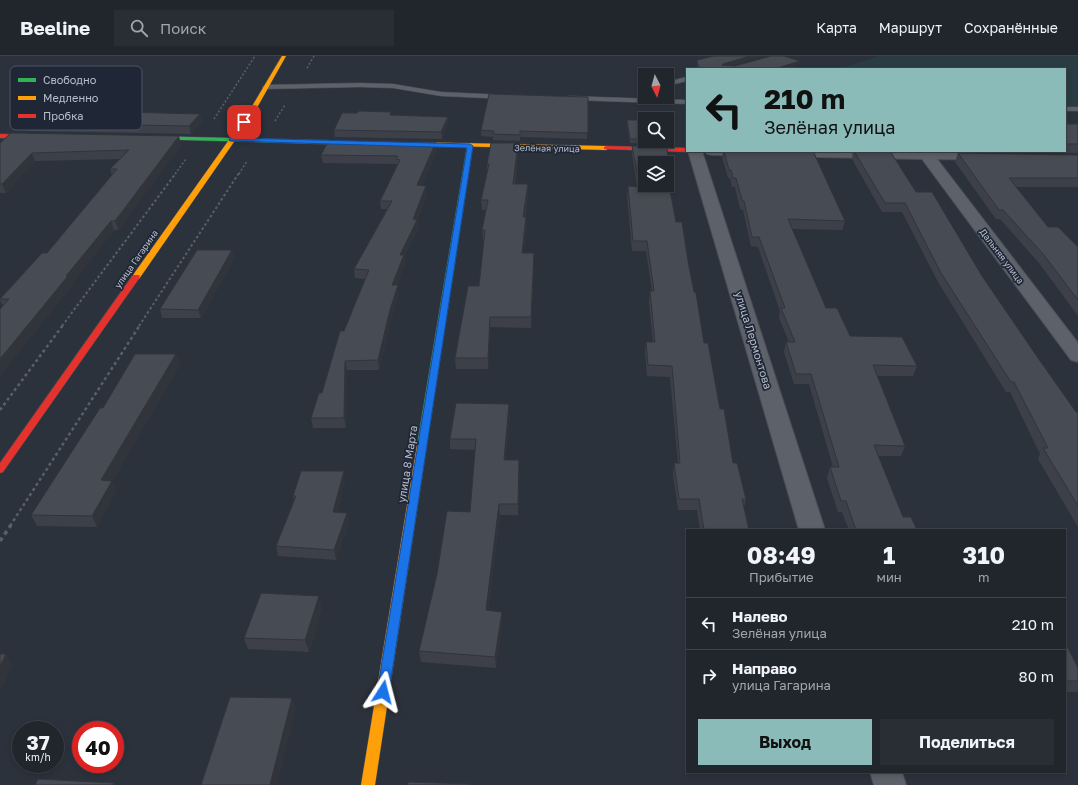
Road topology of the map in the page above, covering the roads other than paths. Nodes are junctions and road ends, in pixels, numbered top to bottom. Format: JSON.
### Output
{"nodes":[{"id":1,"x":284,"y":56,"type":"edge"},
{"id":2,"x":686,"y":79,"type":"edge"},
{"id":3,"x":674,"y":82,"type":"edge"},
{"id":4,"x":266,"y":87,"type":"junction"},
{"id":5,"x":638,"y":92,"type":"dead end"},
{"id":6,"x":514,"y":97,"type":"edge"},
{"id":7,"x":560,"y":98,"type":"edge"},
{"id":8,"x":612,"y":98,"type":"junction"},
{"id":9,"x":686,"y":102,"type":"edge"},
{"id":10,"x":1066,"y":109,"type":"edge"},
{"id":11,"x":1078,"y":109,"type":"edge"},
{"id":12,"x":0,"y":136,"type":"edge"},
{"id":13,"x":46,"y":137,"type":"edge"},
{"id":14,"x":139,"y":138,"type":"edge"},
{"id":15,"x":232,"y":140,"type":"junction"},
{"id":16,"x":370,"y":143,"type":"edge"},
{"id":17,"x":401,"y":144,"type":"edge"},
{"id":18,"x":470,"y":146,"type":"junction"},
{"id":19,"x":686,"y":150,"type":"edge"},
{"id":20,"x":695,"y":152,"type":"edge"},
{"id":21,"x":766,"y":152,"type":"edge"},
{"id":22,"x":926,"y":155,"type":"junction"},
{"id":23,"x":998,"y":156,"type":"edge"},
{"id":24,"x":1078,"y":356,"type":"edge"},
{"id":25,"x":0,"y":470,"type":"edge"},
{"id":26,"x":812,"y":529,"type":"edge"},
{"id":27,"x":886,"y":773,"type":"edge"},
{"id":28,"x":368,"y":785,"type":"edge"},
{"id":29,"x":890,"y":785,"type":"edge"}],
"edges":[{"from":1,"to":4,"type":"street","name":"улица Гагарина"},
{"from":2,"to":3,"type":"lane"},
{"from":4,"to":6,"type":"lane"},
{"from":4,"to":15,"type":"street","name":"улица Гагарина"},
{"from":5,"to":8,"type":"lane"},
{"from":7,"to":8,"type":"lane"},
{"from":8,"to":9,"type":"lane"},
{"from":10,"to":11,"type":"lane"},
{"from":12,"to":13,"type":"street"},
{"from":14,"to":15,"type":"street"},
{"from":15,"to":16,"type":"street"},
{"from":15,"to":25,"type":"street","name":"улица Гагарина"},
{"from":17,"to":18,"type":"street","name":"Зелёная улица"},
{"from":18,"to":19,"type":"street","name":"Зелёная улица"},
{"from":18,"to":28,"type":"street","name":"улица 8 Марта"},
{"from":20,"to":26,"type":"street","name":"улица Лермонтова"},
{"from":21,"to":22,"type":"street"},
{"from":22,"to":23,"type":"street"},
{"from":22,"to":24,"type":"street","name":"Дальняя улица"},
{"from":27,"to":29,"type":"street"}]}
